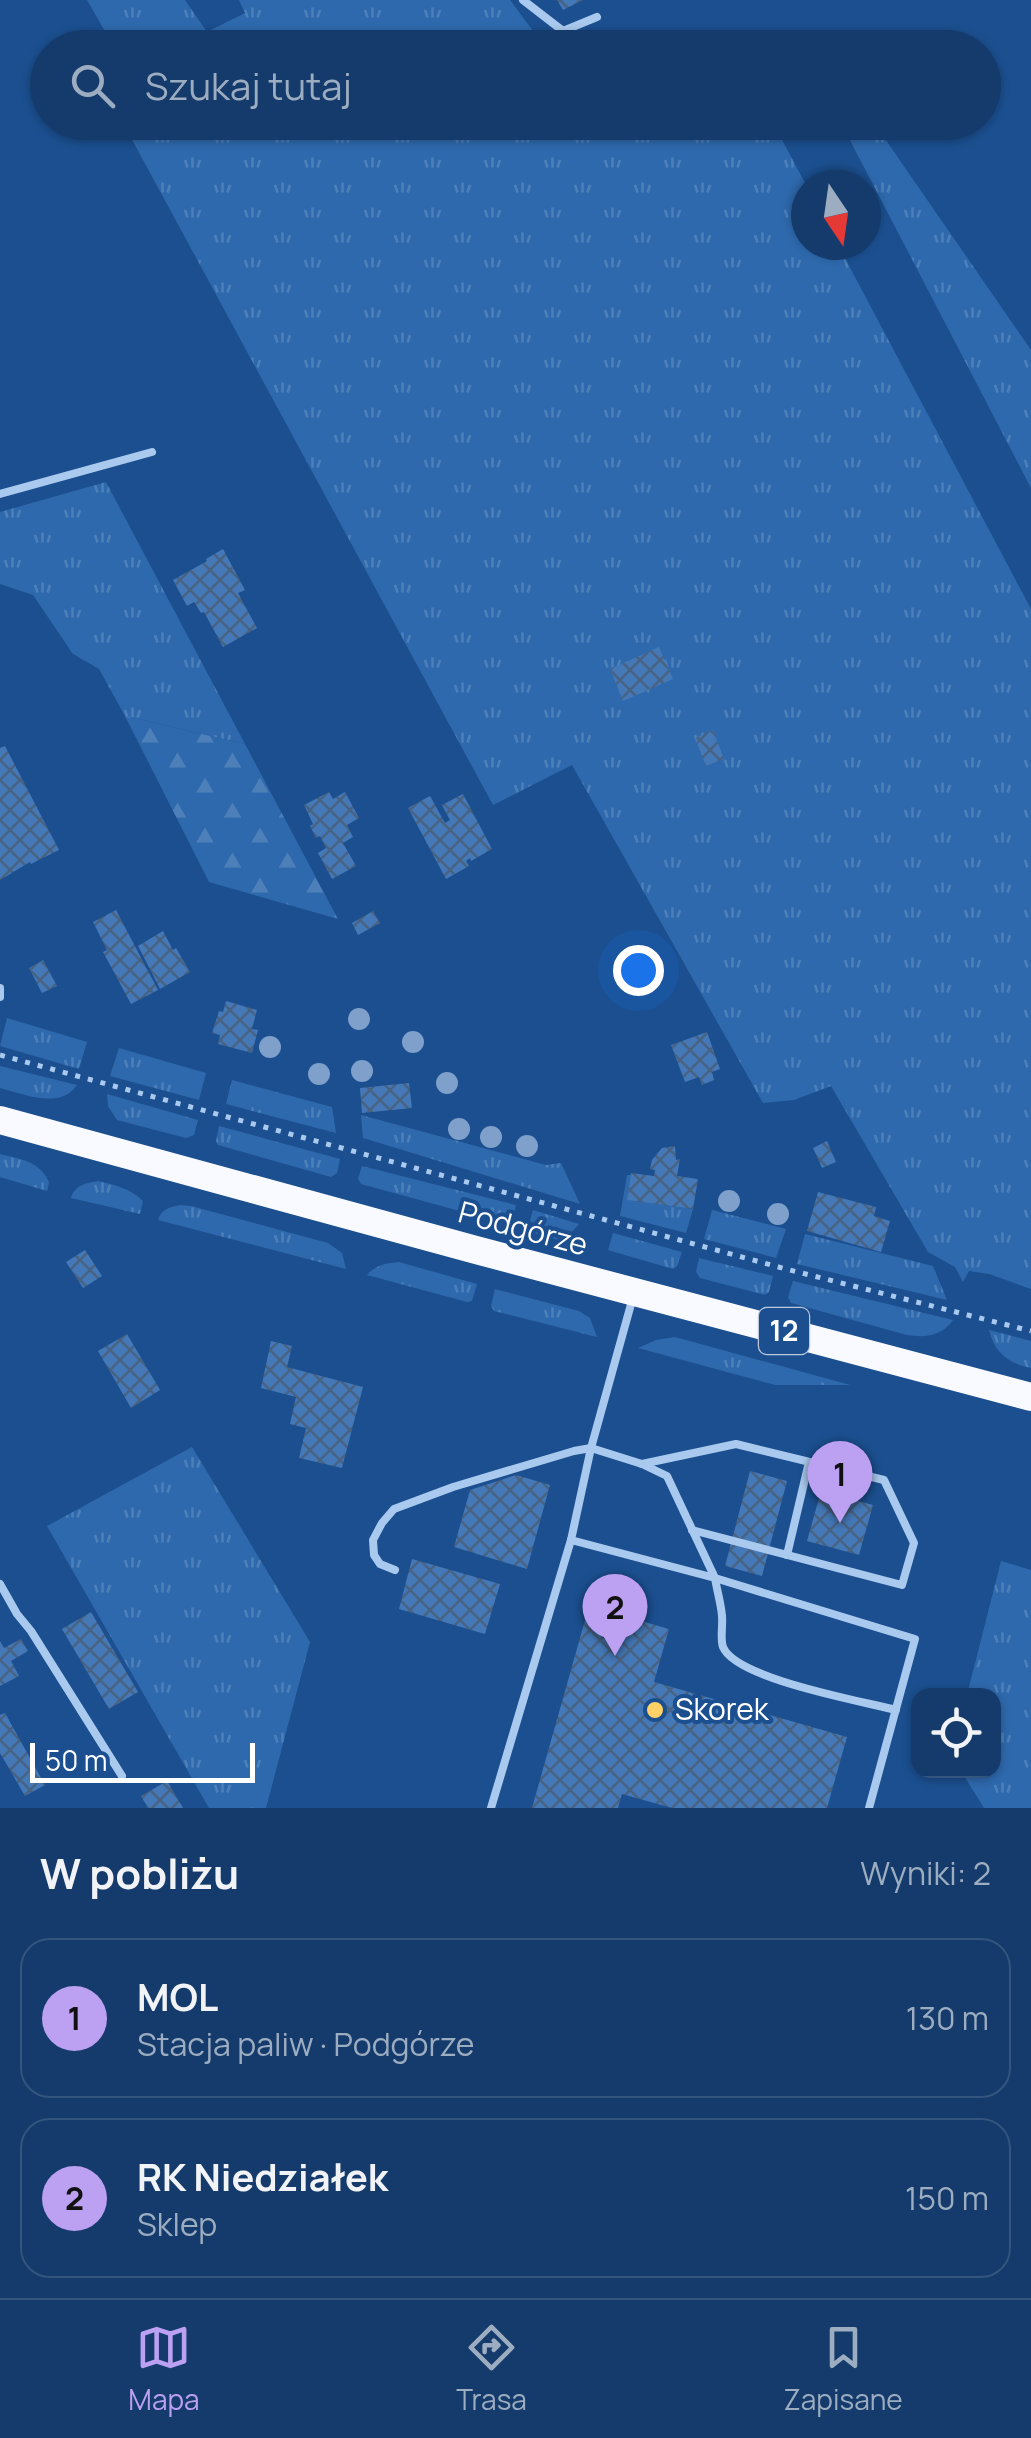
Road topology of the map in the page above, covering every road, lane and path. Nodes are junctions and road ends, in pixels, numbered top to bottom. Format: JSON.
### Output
{"nodes":[{"id":1,"x":523,"y":0,"type":"edge"},
{"id":2,"x":598,"y":17,"type":"dead end"},
{"id":3,"x":562,"y":30,"type":"edge"},
{"id":4,"x":566,"y":30,"type":"edge"},
{"id":5,"x":152,"y":452,"type":"dead end"},
{"id":6,"x":0,"y":494,"type":"edge"},
{"id":7,"x":0,"y":988,"type":"edge"},
{"id":8,"x":0,"y":997,"type":"edge"},
{"id":9,"x":0,"y":1056,"type":"edge"},
{"id":10,"x":0,"y":1120,"type":"edge"},
{"id":11,"x":634,"y":1292,"type":"junction"},
{"id":12,"x":1031,"y":1331,"type":"edge"},
{"id":13,"x":1031,"y":1397,"type":"edge"},
{"id":14,"x":592,"y":1448,"type":"junction"},
{"id":15,"x":809,"y":1462,"type":"junction"},
{"id":16,"x":642,"y":1464,"type":"junction"},
{"id":17,"x":692,"y":1530,"type":"junction"},
{"id":18,"x":572,"y":1540,"type":"junction"},
{"id":19,"x":787,"y":1555,"type":"junction"},
{"id":20,"x":395,"y":1570,"type":"dead end"},
{"id":21,"x":715,"y":1578,"type":"junction"},
{"id":22,"x":0,"y":1584,"type":"edge"},
{"id":23,"x":896,"y":1710,"type":"junction"},
{"id":24,"x":122,"y":1776,"type":"dead end"},
{"id":25,"x":490,"y":1808,"type":"edge"},
{"id":26,"x":869,"y":1808,"type":"edge"}],
"edges":[{"from":1,"to":3,"type":"lane"},
{"from":2,"to":4,"type":"lane"},
{"from":5,"to":6,"type":"lane"},
{"from":7,"to":8,"type":"lane"},
{"from":9,"to":12,"type":"path"},
{"from":10,"to":11,"type":"highway","name":"Podgórze","number":"12"},
{"from":11,"to":13,"type":"highway","name":"Podgórze","number":"12"},
{"from":11,"to":14,"type":"lane"},
{"from":14,"to":16,"type":"lane"},
{"from":14,"to":18,"type":"lane"},
{"from":14,"to":20,"type":"lane"},
{"from":15,"to":16,"type":"lane"},
{"from":15,"to":19,"type":"lane"},
{"from":15,"to":19,"type":"lane"},
{"from":16,"to":17,"type":"lane"},
{"from":17,"to":19,"type":"lane"},
{"from":17,"to":21,"type":"lane"},
{"from":18,"to":21,"type":"lane"},
{"from":18,"to":25,"type":"lane"},
{"from":21,"to":23,"type":"lane"},
{"from":21,"to":23,"type":"lane"},
{"from":22,"to":24,"type":"lane"},
{"from":23,"to":26,"type":"lane"}]}
